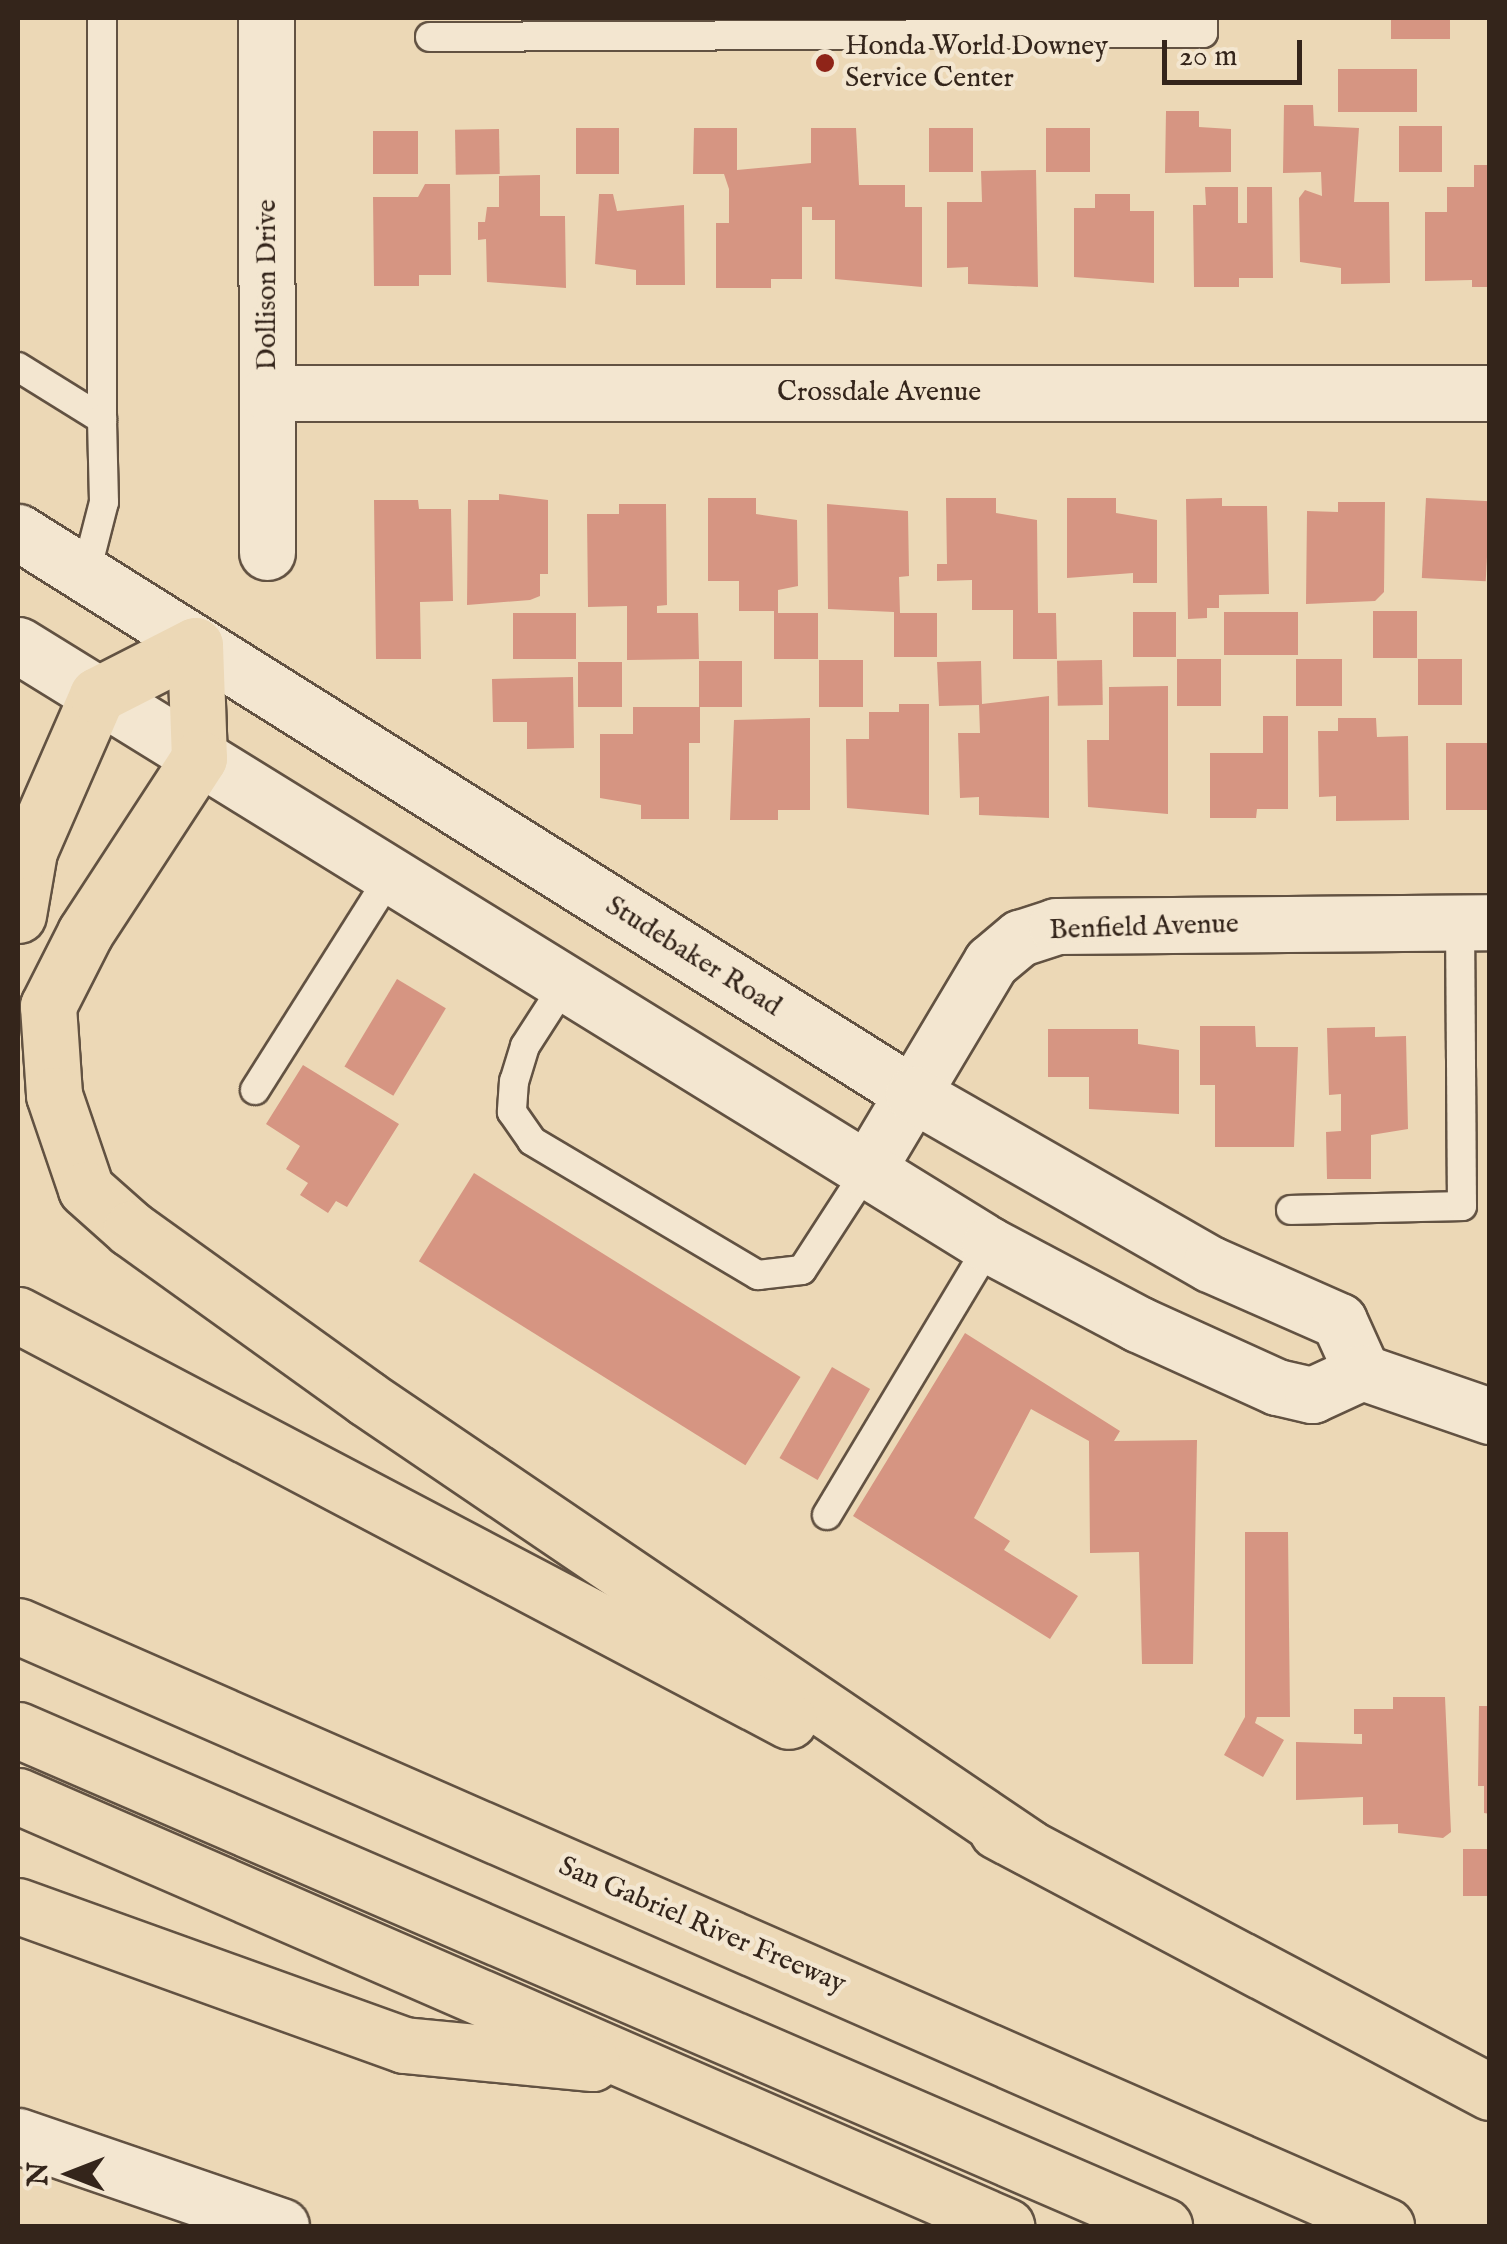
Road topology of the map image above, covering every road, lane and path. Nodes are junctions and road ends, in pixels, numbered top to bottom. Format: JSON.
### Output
{"nodes":[{"id":1,"x":102,"y":18,"type":"edge"},
{"id":2,"x":266,"y":18,"type":"edge"},
{"id":3,"x":1202,"y":18,"type":"edge"},
{"id":4,"x":430,"y":37,"type":"dead end"},
{"id":5,"x":18,"y":367,"type":"edge"},
{"id":6,"x":268,"y":393,"type":"junction"},
{"id":7,"x":1490,"y":393,"type":"edge"},
{"id":8,"x":102,"y":419,"type":"junction"},
{"id":9,"x":18,"y":532,"type":"edge"},
{"id":10,"x":267,"y":552,"type":"dead end"},
{"id":11,"x":86,"y":576,"type":"junction"},
{"id":12,"x":195,"y":645,"type":"junction"},
{"id":13,"x":18,"y":646,"type":"edge"},
{"id":14,"x":97,"y":695,"type":"junction"},
{"id":15,"x":199,"y":758,"type":"junction"},
{"id":16,"x":24,"y":859,"type":"edge"},
{"id":17,"x":389,"y":878,"type":"junction"},
{"id":18,"x":18,"y":915,"type":"edge"},
{"id":19,"x":1475,"y":922,"type":"edge"},
{"id":20,"x":563,"y":987,"type":"junction"},
{"id":21,"x":255,"y":1090,"type":"dead end"},
{"id":22,"x":913,"y":1094,"type":"junction"},
{"id":23,"x":867,"y":1170,"type":"junction"},
{"id":24,"x":1291,"y":1210,"type":"dead end"},
{"id":25,"x":989,"y":1246,"type":"junction"},
{"id":26,"x":18,"y":1315,"type":"edge"},
{"id":27,"x":1362,"y":1372,"type":"junction"},
{"id":28,"x":1490,"y":1416,"type":"edge"},
{"id":29,"x":827,"y":1514,"type":"dead end"},
{"id":30,"x":18,"y":1626,"type":"edge"},
{"id":31,"x":18,"y":1730,"type":"edge"},
{"id":32,"x":18,"y":1796,"type":"edge"},
{"id":33,"x":1028,"y":1847,"type":"junction"},
{"id":34,"x":18,"y":1906,"type":"edge"},
{"id":35,"x":640,"y":2068,"type":"junction"},
{"id":36,"x":1490,"y":2092,"type":"edge"},
{"id":37,"x":18,"y":2136,"type":"edge"},
{"id":38,"x":269,"y":2225,"type":"edge"},
{"id":39,"x":1006,"y":2226,"type":"edge"},
{"id":40,"x":1164,"y":2226,"type":"edge"},
{"id":41,"x":1386,"y":2226,"type":"edge"}],
"edges":[{"from":1,"to":8,"type":"lane"},
{"from":2,"to":6,"type":"main road","name":"Dollison Drive"},
{"from":3,"to":4,"type":"lane"},
{"from":5,"to":8,"type":"lane"},
{"from":6,"to":7,"type":"main road","name":"Crossdale Avenue"},
{"from":6,"to":10,"type":"main road","name":"Dollison Drive"},
{"from":8,"to":11,"type":"lane"},
{"from":9,"to":11,"type":"main road","name":"Studebaker Road"},
{"from":11,"to":12,"type":"main road","name":"Studebaker Road"},
{"from":12,"to":14,"type":"highway"},
{"from":12,"to":15,"type":"highway"},
{"from":12,"to":22,"type":"main road","name":"Studebaker Road"},
{"from":13,"to":14,"type":"main road"},
{"from":14,"to":15,"type":"main road"},
{"from":14,"to":16,"type":"highway"},
{"from":15,"to":17,"type":"main road"},
{"from":15,"to":33,"type":"highway"},
{"from":16,"to":18,"type":"highway"},
{"from":17,"to":20,"type":"main road"},
{"from":17,"to":21,"type":"lane"},
{"from":19,"to":22,"type":"main road","name":"Benfield Avenue"},
{"from":19,"to":24,"type":"lane"},
{"from":20,"to":23,"type":"main road"},
{"from":20,"to":23,"type":"lane"},
{"from":22,"to":23,"type":"main road","name":"Benfield Avenue"},
{"from":22,"to":27,"type":"main road","name":"Studebaker Road"},
{"from":23,"to":25,"type":"main road"},
{"from":25,"to":27,"type":"main road"},
{"from":25,"to":29,"type":"lane"},
{"from":26,"to":33,"type":"highway"},
{"from":27,"to":28,"type":"main road"},
{"from":30,"to":41,"type":"highway","name":"San Gabriel River Freeway"},
{"from":31,"to":40,"type":"highway"},
{"from":32,"to":35,"type":"highway"},
{"from":33,"to":36,"type":"highway"},
{"from":34,"to":35,"type":"highway"},
{"from":35,"to":39,"type":"highway"},
{"from":37,"to":38,"type":"main road"}]}
